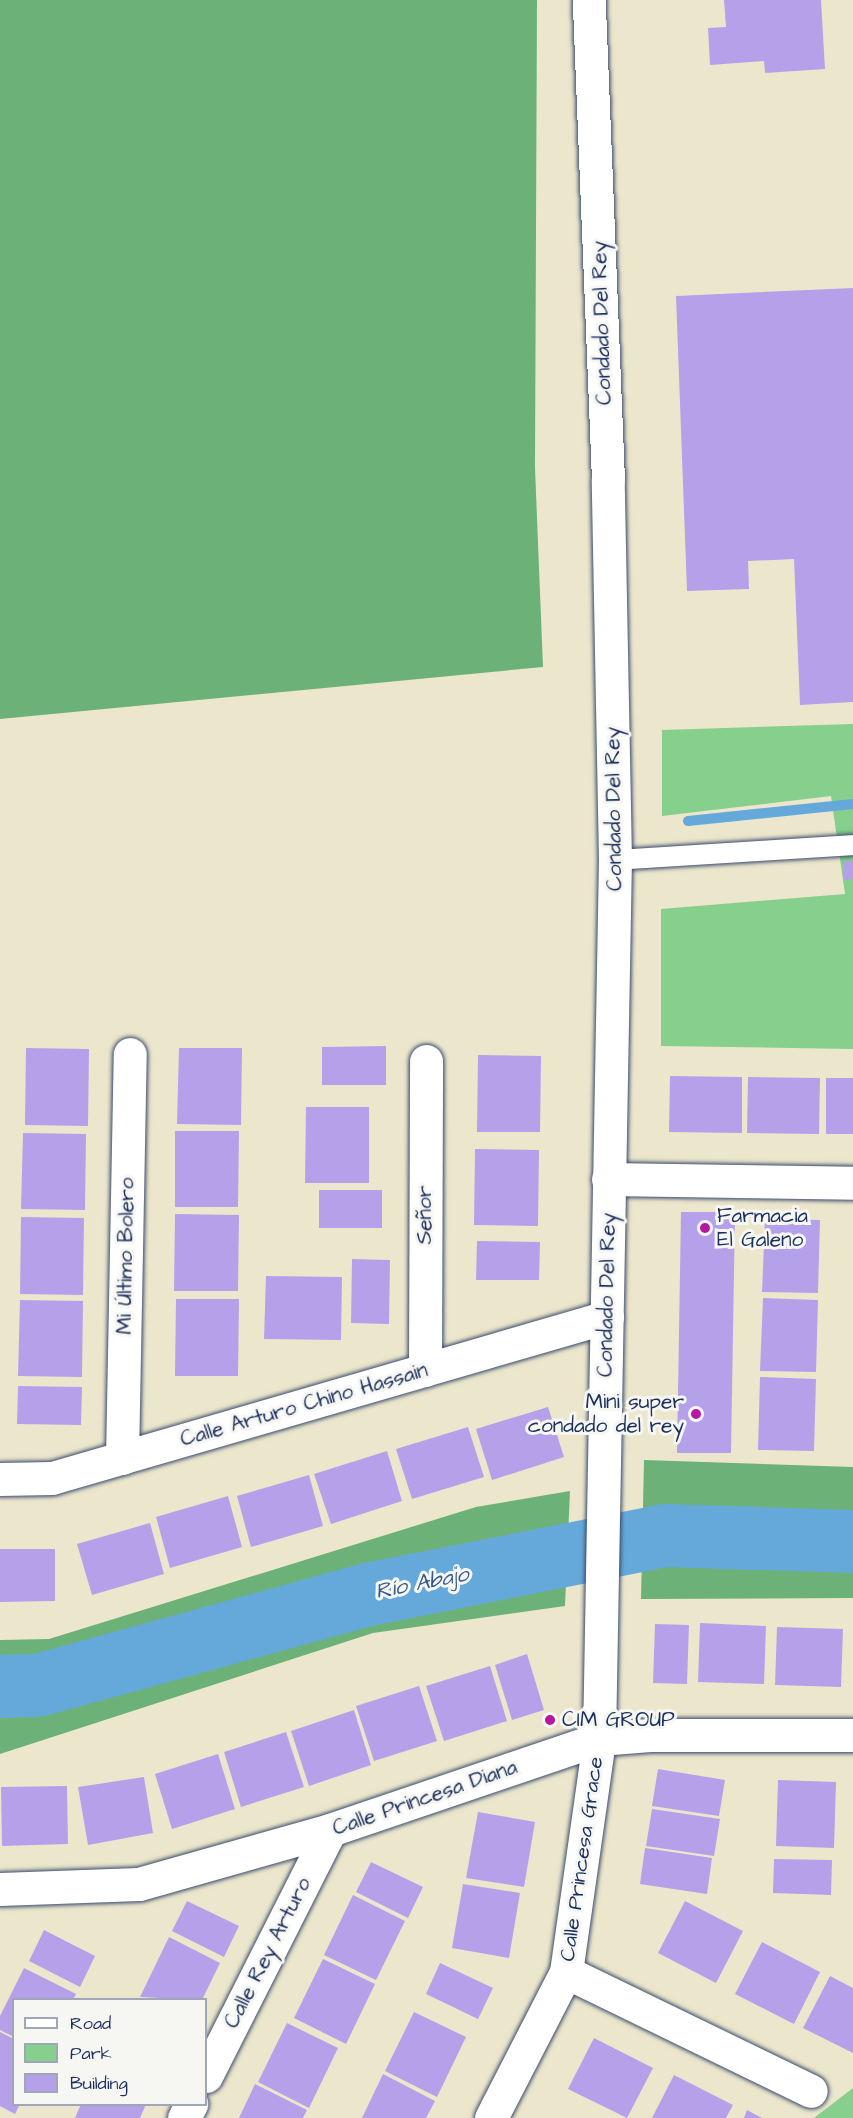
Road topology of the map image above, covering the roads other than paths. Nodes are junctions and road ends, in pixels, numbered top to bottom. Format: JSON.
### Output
{"nodes":[{"id":1,"x":590,"y":0,"type":"edge"},
{"id":2,"x":853,"y":845,"type":"edge"},
{"id":3,"x":615,"y":860,"type":"junction"},
{"id":4,"x":130,"y":1054,"type":"dead end"},
{"id":5,"x":426,"y":1061,"type":"dead end"},
{"id":6,"x":608,"y":1179,"type":"junction"},
{"id":7,"x":853,"y":1183,"type":"edge"},
{"id":8,"x":607,"y":1317,"type":"junction"},
{"id":9,"x":425,"y":1370,"type":"junction"},
{"id":10,"x":122,"y":1458,"type":"junction"},
{"id":11,"x":0,"y":1479,"type":"edge"},
{"id":12,"x":601,"y":1619,"type":"joint"},
{"id":13,"x":853,"y":1735,"type":"edge"},
{"id":14,"x":599,"y":1739,"type":"junction"},
{"id":15,"x":330,"y":1830,"type":"junction"},
{"id":16,"x":2,"y":1893,"type":"edge"},
{"id":17,"x":566,"y":1972,"type":"junction"},
{"id":18,"x":207,"y":2074,"type":"edge"},
{"id":19,"x":811,"y":2091,"type":"dead end"},
{"id":20,"x":491,"y":2118,"type":"edge"}],
"edges":[{"from":1,"to":3,"type":"street","name":"Condado Del Rey"},
{"from":2,"to":3,"type":"lane"},
{"from":3,"to":6,"type":"street","name":"Condado Del Rey"},
{"from":4,"to":10,"type":"street","name":"Mi Último Bolero"},
{"from":5,"to":9,"type":"street","name":"Señor"},
{"from":6,"to":7,"type":"street"},
{"from":6,"to":8,"type":"street","name":"Condado Del Rey"},
{"from":8,"to":9,"type":"street","name":"Calle Arturo Chino Hassain"},
{"from":8,"to":12,"type":"street","name":"Condado Del Rey"},
{"from":9,"to":10,"type":"street","name":"Calle Arturo Chino Hassain"},
{"from":10,"to":11,"type":"street","name":"Calle Arturo Chino Hassain"},
{"from":12,"to":14,"type":"street","name":"Calle Princesa Grace"},
{"from":13,"to":14,"type":"street","name":"Calle Princesa Diana"},
{"from":14,"to":15,"type":"street","name":"Calle Princesa Diana"},
{"from":14,"to":17,"type":"street","name":"Calle Princesa Grace"},
{"from":15,"to":16,"type":"street","name":"Calle Princesa Diana"},
{"from":15,"to":18,"type":"street","name":"Calle Rey Arturo"},
{"from":17,"to":19,"type":"street"},
{"from":17,"to":20,"type":"street","name":"Calle Princesa Grace"}]}
